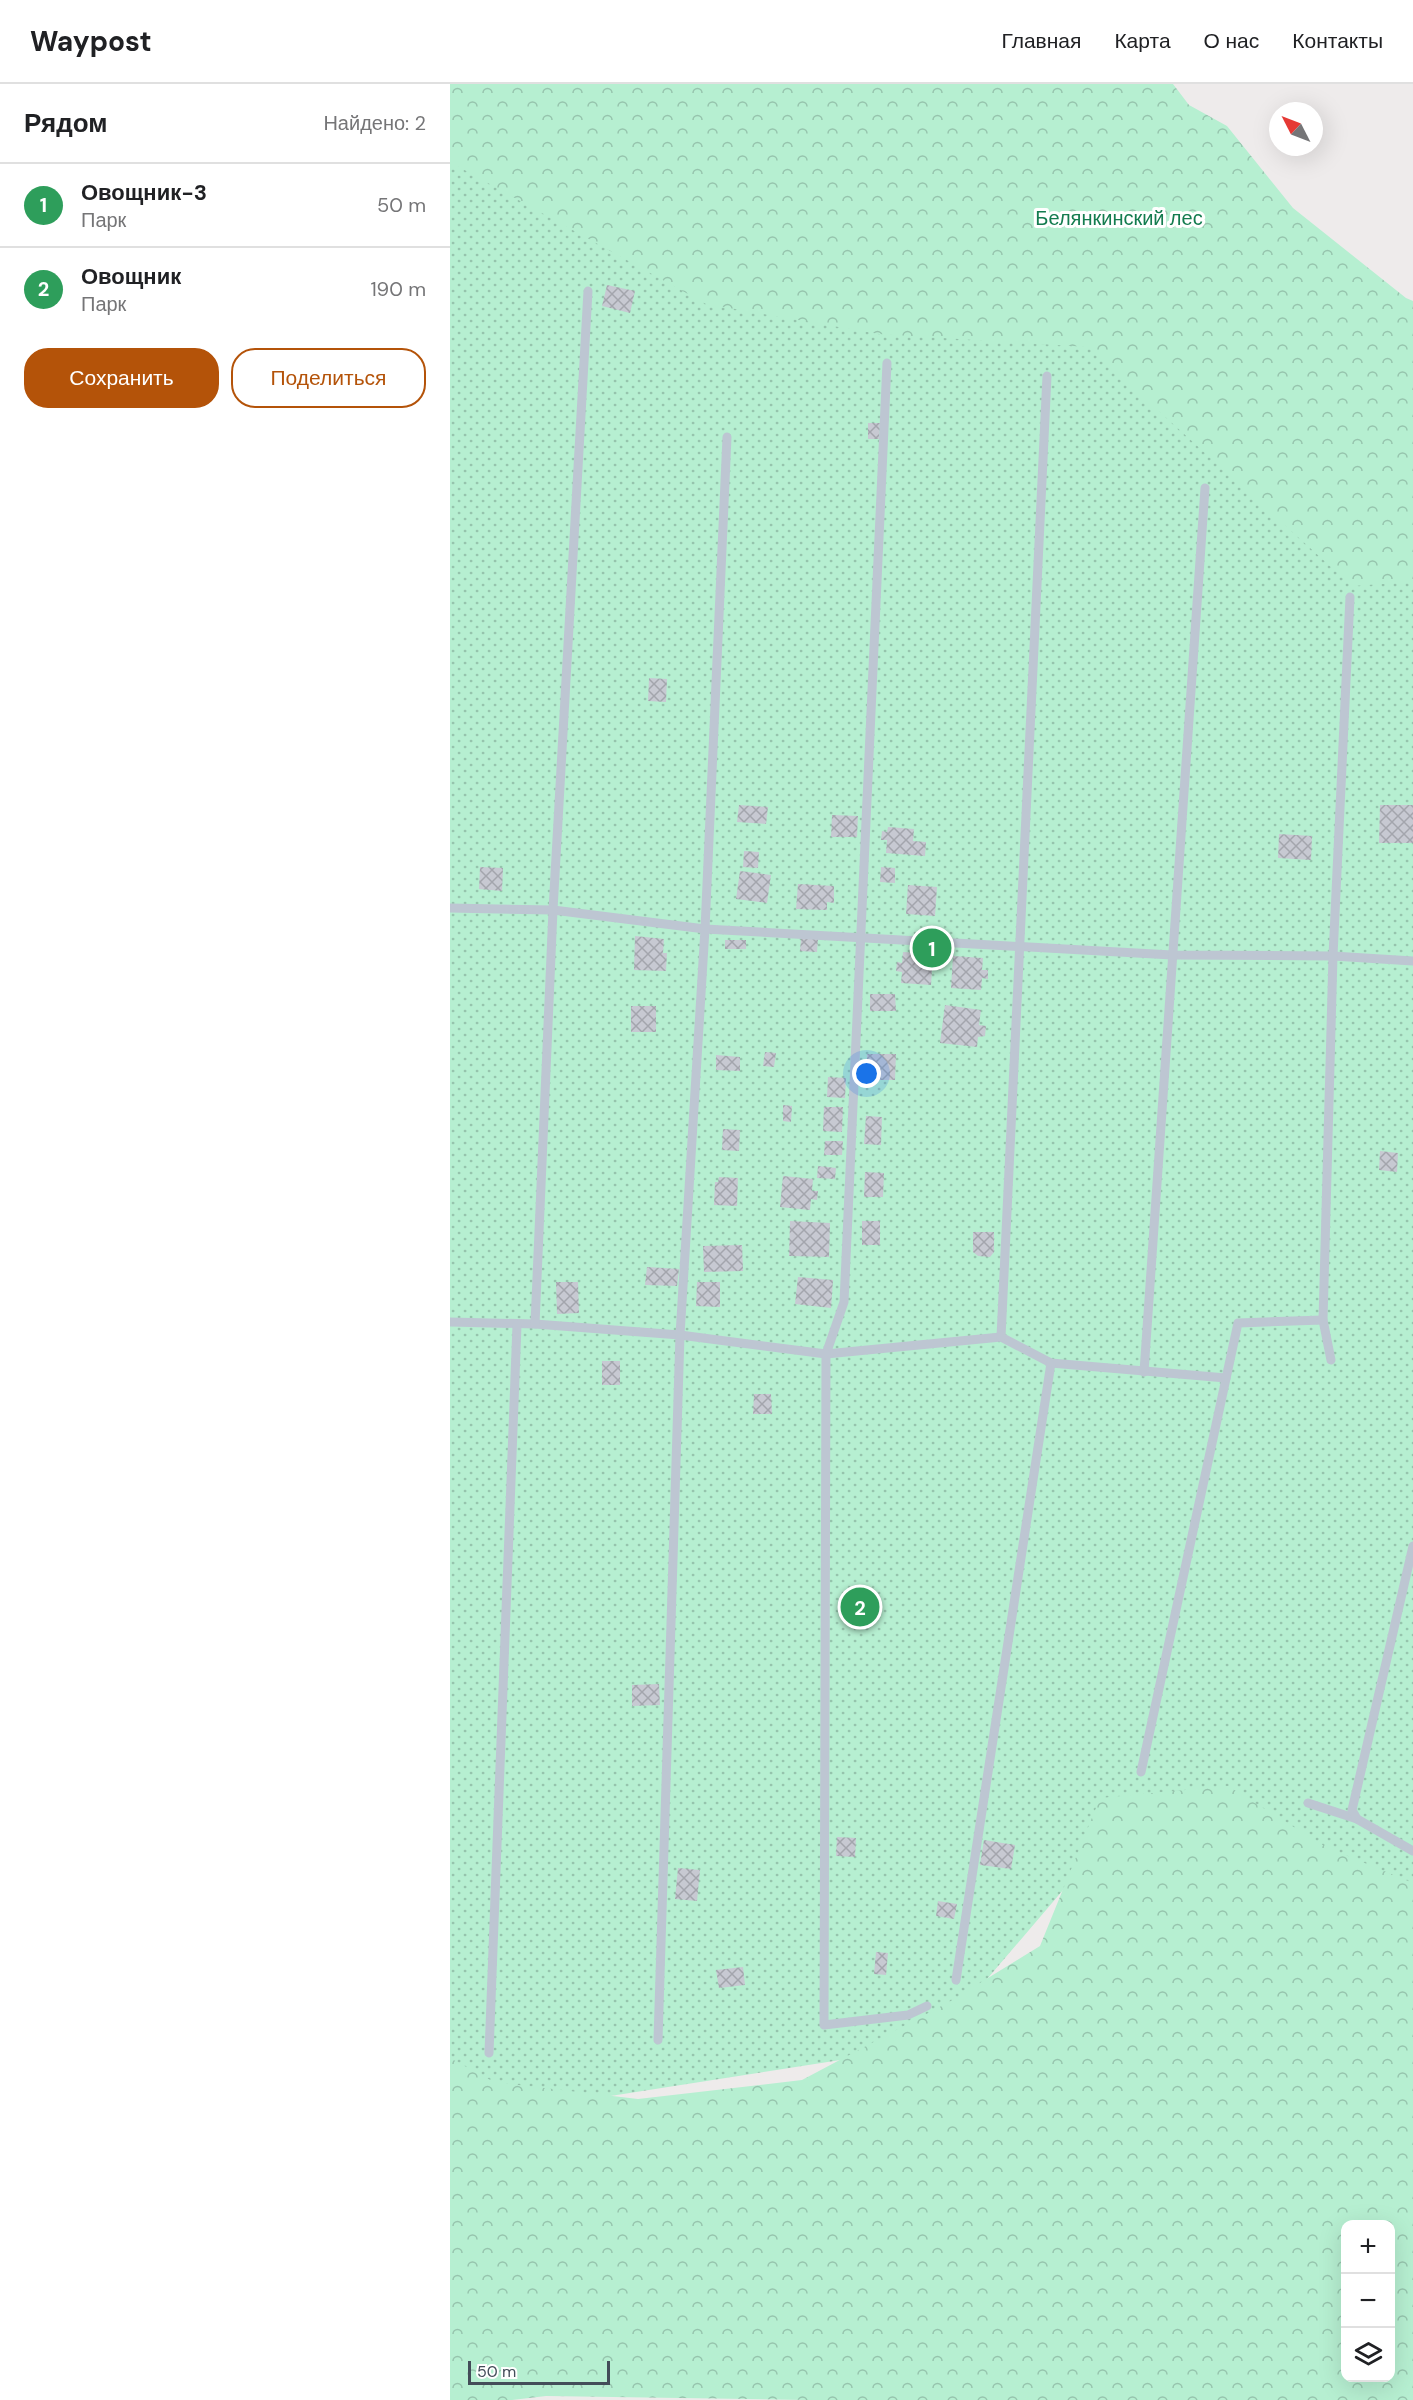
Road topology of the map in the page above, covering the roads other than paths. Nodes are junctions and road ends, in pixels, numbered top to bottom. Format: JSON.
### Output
{"nodes":[{"id":1,"x":588,"y":291,"type":"dead end"},
{"id":2,"x":887,"y":363,"type":"dead end"},
{"id":3,"x":1047,"y":375,"type":"dead end"},
{"id":4,"x":727,"y":437,"type":"dead end"},
{"id":5,"x":1205,"y":488,"type":"dead end"},
{"id":6,"x":1350,"y":597,"type":"dead end"},
{"id":7,"x":450,"y":908,"type":"edge"},
{"id":8,"x":554,"y":910,"type":"junction"},
{"id":9,"x":705,"y":929,"type":"junction"},
{"id":10,"x":862,"y":937,"type":"junction"},
{"id":11,"x":1019,"y":946,"type":"junction"},
{"id":12,"x":1172,"y":955,"type":"junction"},
{"id":13,"x":1333,"y":956,"type":"junction"},
{"id":14,"x":1413,"y":961,"type":"edge"},
{"id":15,"x":1323,"y":1320,"type":"junction"},
{"id":16,"x":450,"y":1322,"type":"edge"},
{"id":17,"x":535,"y":1324,"type":"junction"},
{"id":18,"x":517,"y":1325,"type":"junction"},
{"id":19,"x":680,"y":1335,"type":"junction"},
{"id":20,"x":1001,"y":1337,"type":"junction"},
{"id":21,"x":826,"y":1354,"type":"junction"},
{"id":22,"x":1331,"y":1360,"type":"dead end"},
{"id":23,"x":1051,"y":1363,"type":"junction"},
{"id":24,"x":1143,"y":1372,"type":"junction"},
{"id":25,"x":1227,"y":1378,"type":"junction"},
{"id":26,"x":1413,"y":1546,"type":"edge"},
{"id":27,"x":1141,"y":1772,"type":"dead end"},
{"id":28,"x":1308,"y":1803,"type":"dead end"},
{"id":29,"x":1357,"y":1819,"type":"junction"},
{"id":30,"x":1413,"y":1851,"type":"edge"},
{"id":31,"x":956,"y":1980,"type":"dead end"},
{"id":32,"x":927,"y":2006,"type":"dead end"},
{"id":33,"x":658,"y":2040,"type":"dead end"},
{"id":34,"x":489,"y":2053,"type":"dead end"}],
"edges":[{"from":1,"to":8,"type":"lane"},
{"from":2,"to":10,"type":"lane"},
{"from":3,"to":11,"type":"lane"},
{"from":4,"to":9,"type":"lane"},
{"from":5,"to":12,"type":"lane"},
{"from":6,"to":13,"type":"lane"},
{"from":7,"to":8,"type":"lane"},
{"from":8,"to":9,"type":"lane"},
{"from":8,"to":17,"type":"lane"},
{"from":9,"to":10,"type":"lane"},
{"from":9,"to":19,"type":"lane"},
{"from":10,"to":11,"type":"lane"},
{"from":10,"to":21,"type":"lane"},
{"from":11,"to":12,"type":"lane"},
{"from":11,"to":20,"type":"lane"},
{"from":12,"to":13,"type":"lane"},
{"from":12,"to":24,"type":"lane"},
{"from":13,"to":14,"type":"lane"},
{"from":13,"to":15,"type":"lane"},
{"from":15,"to":22,"type":"lane"},
{"from":15,"to":25,"type":"lane"},
{"from":16,"to":18,"type":"lane"},
{"from":17,"to":18,"type":"lane"},
{"from":17,"to":19,"type":"lane"},
{"from":18,"to":34,"type":"lane"},
{"from":19,"to":21,"type":"lane"},
{"from":19,"to":33,"type":"lane"},
{"from":20,"to":21,"type":"lane"},
{"from":20,"to":23,"type":"lane"},
{"from":21,"to":32,"type":"lane"},
{"from":23,"to":24,"type":"lane"},
{"from":23,"to":31,"type":"lane"},
{"from":24,"to":25,"type":"lane"},
{"from":25,"to":27,"type":"lane"},
{"from":26,"to":29,"type":"lane"},
{"from":28,"to":29,"type":"lane"},
{"from":29,"to":30,"type":"lane"}]}
